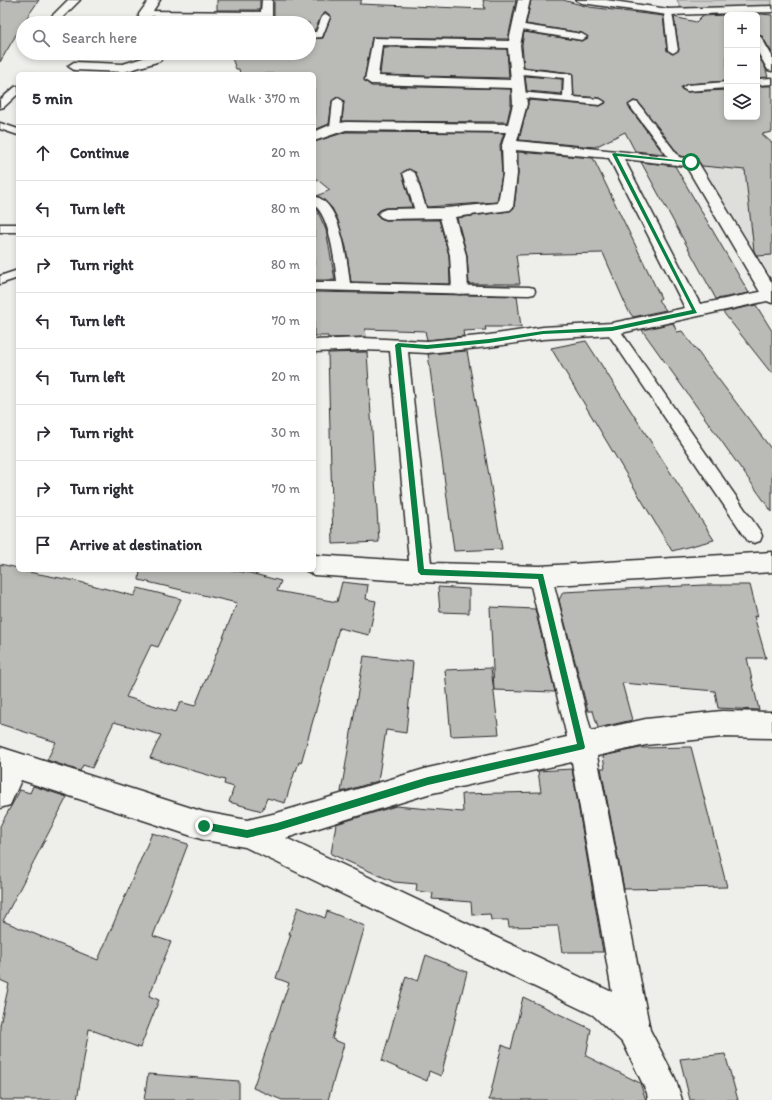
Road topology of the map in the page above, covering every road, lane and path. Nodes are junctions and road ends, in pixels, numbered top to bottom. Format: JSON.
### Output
{"nodes":[{"id":1,"x":74,"y":0,"type":"edge"},
{"id":2,"x":155,"y":0,"type":"edge"},
{"id":3,"x":267,"y":0,"type":"edge"},
{"id":4,"x":524,"y":0,"type":"edge"},
{"id":5,"x":582,"y":0,"type":"edge"},
{"id":6,"x":672,"y":0,"type":"edge"},
{"id":7,"x":772,"y":9,"type":"edge"},
{"id":8,"x":673,"y":12,"type":"junction"},
{"id":9,"x":58,"y":16,"type":"edge"},
{"id":10,"x":147,"y":16,"type":"edge"},
{"id":11,"x":266,"y":16,"type":"edge"},
{"id":12,"x":326,"y":16,"type":"dead end"},
{"id":13,"x":705,"y":22,"type":"dead end"},
{"id":14,"x":518,"y":27,"type":"junction"},
{"id":15,"x":316,"y":35,"type":"edge"},
{"id":16,"x":760,"y":35,"type":"edge"},
{"id":17,"x":582,"y":37,"type":"dead end"},
{"id":18,"x":514,"y":45,"type":"junction"},
{"id":19,"x":674,"y":50,"type":"dead end"},
{"id":20,"x":157,"y":60,"type":"edge"},
{"id":21,"x":74,"y":66,"type":"dead end"},
{"id":22,"x":772,"y":67,"type":"edge"},
{"id":23,"x":772,"y":81,"type":"edge"},
{"id":24,"x":760,"y":82,"type":"edge"},
{"id":25,"x":518,"y":84,"type":"junction"},
{"id":26,"x":724,"y":85,"type":"edge"},
{"id":27,"x":687,"y":88,"type":"dead end"},
{"id":28,"x":16,"y":91,"type":"edge"},
{"id":29,"x":568,"y":99,"type":"junction"},
{"id":30,"x":338,"y":101,"type":"dead end"},
{"id":31,"x":600,"y":102,"type":"dead end"},
{"id":32,"x":634,"y":105,"type":"dead end"},
{"id":33,"x":0,"y":106,"type":"edge"},
{"id":34,"x":0,"y":126,"type":"edge"},
{"id":35,"x":335,"y":128,"type":"junction"},
{"id":36,"x":512,"y":128,"type":"junction"},
{"id":37,"x":16,"y":131,"type":"edge"},
{"id":38,"x":316,"y":136,"type":"edge"},
{"id":39,"x":509,"y":145,"type":"junction"},
{"id":40,"x":614,"y":154,"type":"junction"},
{"id":41,"x":676,"y":160,"type":"junction"},
{"id":42,"x":409,"y":173,"type":"dead end"},
{"id":43,"x":316,"y":200,"type":"edge"},
{"id":44,"x":446,"y":213,"type":"junction"},
{"id":45,"x":386,"y":214,"type":"dead end"},
{"id":46,"x":422,"y":214,"type":"junction"},
{"id":47,"x":0,"y":228,"type":"edge"},
{"id":48,"x":16,"y":228,"type":"edge"},
{"id":49,"x":16,"y":275,"type":"edge"},
{"id":50,"x":0,"y":280,"type":"edge"},
{"id":51,"x":316,"y":286,"type":"edge"},
{"id":52,"x":344,"y":287,"type":"junction"},
{"id":53,"x":460,"y":289,"type":"junction"},
{"id":54,"x":529,"y":291,"type":"dead end"},
{"id":55,"x":771,"y":296,"type":"edge"},
{"id":56,"x":695,"y":311,"type":"junction"},
{"id":57,"x":612,"y":329,"type":"junction"},
{"id":58,"x":398,"y":345,"type":"junction"},
{"id":59,"x":316,"y":346,"type":"edge"},
{"id":60,"x":754,"y":536,"type":"dead end"},
{"id":61,"x":772,"y":562,"type":"edge"},
{"id":62,"x":316,"y":565,"type":"edge"},
{"id":63,"x":421,"y":572,"type":"junction"},
{"id":64,"x":540,"y":576,"type":"junction"},
{"id":65,"x":772,"y":725,"type":"edge"},
{"id":66,"x":582,"y":747,"type":"junction"},
{"id":67,"x":8,"y":762,"type":"edge"},
{"id":68,"x":0,"y":795,"type":"edge"},
{"id":69,"x":247,"y":834,"type":"junction"},
{"id":70,"x":635,"y":1033,"type":"junction"},
{"id":71,"x":665,"y":1100,"type":"edge"}],
"edges":[{"from":1,"to":9,"type":"street"},
{"from":2,"to":10,"type":"street"},
{"from":3,"to":11,"type":"street"},
{"from":4,"to":14,"type":"street"},
{"from":5,"to":8,"type":"street"},
{"from":6,"to":8,"type":"street"},
{"from":7,"to":8,"type":"street"},
{"from":8,"to":13,"type":"street"},
{"from":8,"to":19,"type":"lane"},
{"from":12,"to":15,"type":"lane"},
{"from":14,"to":17,"type":"lane"},
{"from":14,"to":18,"type":"street"},
{"from":16,"to":22,"type":"street"},
{"from":18,"to":25,"type":"street"},
{"from":18,"to":25,"type":"street"},
{"from":20,"to":21,"type":"street"},
{"from":23,"to":24,"type":"lane"},
{"from":25,"to":29,"type":"lane"},
{"from":25,"to":29,"type":"lane"},
{"from":25,"to":36,"type":"street"},
{"from":26,"to":27,"type":"lane"},
{"from":28,"to":33,"type":"lane"},
{"from":29,"to":31,"type":"lane"},
{"from":30,"to":35,"type":"lane"},
{"from":32,"to":41,"type":"lane"},
{"from":34,"to":37,"type":"lane"},
{"from":35,"to":36,"type":"street"},
{"from":35,"to":38,"type":"street"},
{"from":36,"to":39,"type":"street"},
{"from":39,"to":40,"type":"street"},
{"from":39,"to":44,"type":"street"},
{"from":40,"to":41,"type":"street"},
{"from":40,"to":56,"type":"street"},
{"from":41,"to":55,"type":"street"},
{"from":42,"to":46,"type":"lane"},
{"from":43,"to":52,"type":"lane"},
{"from":44,"to":46,"type":"street"},
{"from":44,"to":53,"type":"street"},
{"from":45,"to":46,"type":"street"},
{"from":47,"to":48,"type":"lane"},
{"from":49,"to":50,"type":"lane"},
{"from":51,"to":52,"type":"lane"},
{"from":52,"to":53,"type":"lane"},
{"from":53,"to":54,"type":"lane"},
{"from":55,"to":56,"type":"street"},
{"from":56,"to":57,"type":"street"},
{"from":57,"to":58,"type":"street"},
{"from":57,"to":60,"type":"lane"},
{"from":58,"to":59,"type":"street"},
{"from":58,"to":63,"type":"street"},
{"from":61,"to":64,"type":"street"},
{"from":62,"to":63,"type":"street"},
{"from":63,"to":64,"type":"street"},
{"from":64,"to":66,"type":"street"},
{"from":65,"to":66,"type":"street"},
{"from":66,"to":69,"type":"street"},
{"from":66,"to":70,"type":"street"},
{"from":67,"to":68,"type":"street"},
{"from":67,"to":69,"type":"street"},
{"from":69,"to":70,"type":"street"},
{"from":70,"to":71,"type":"street"}]}
